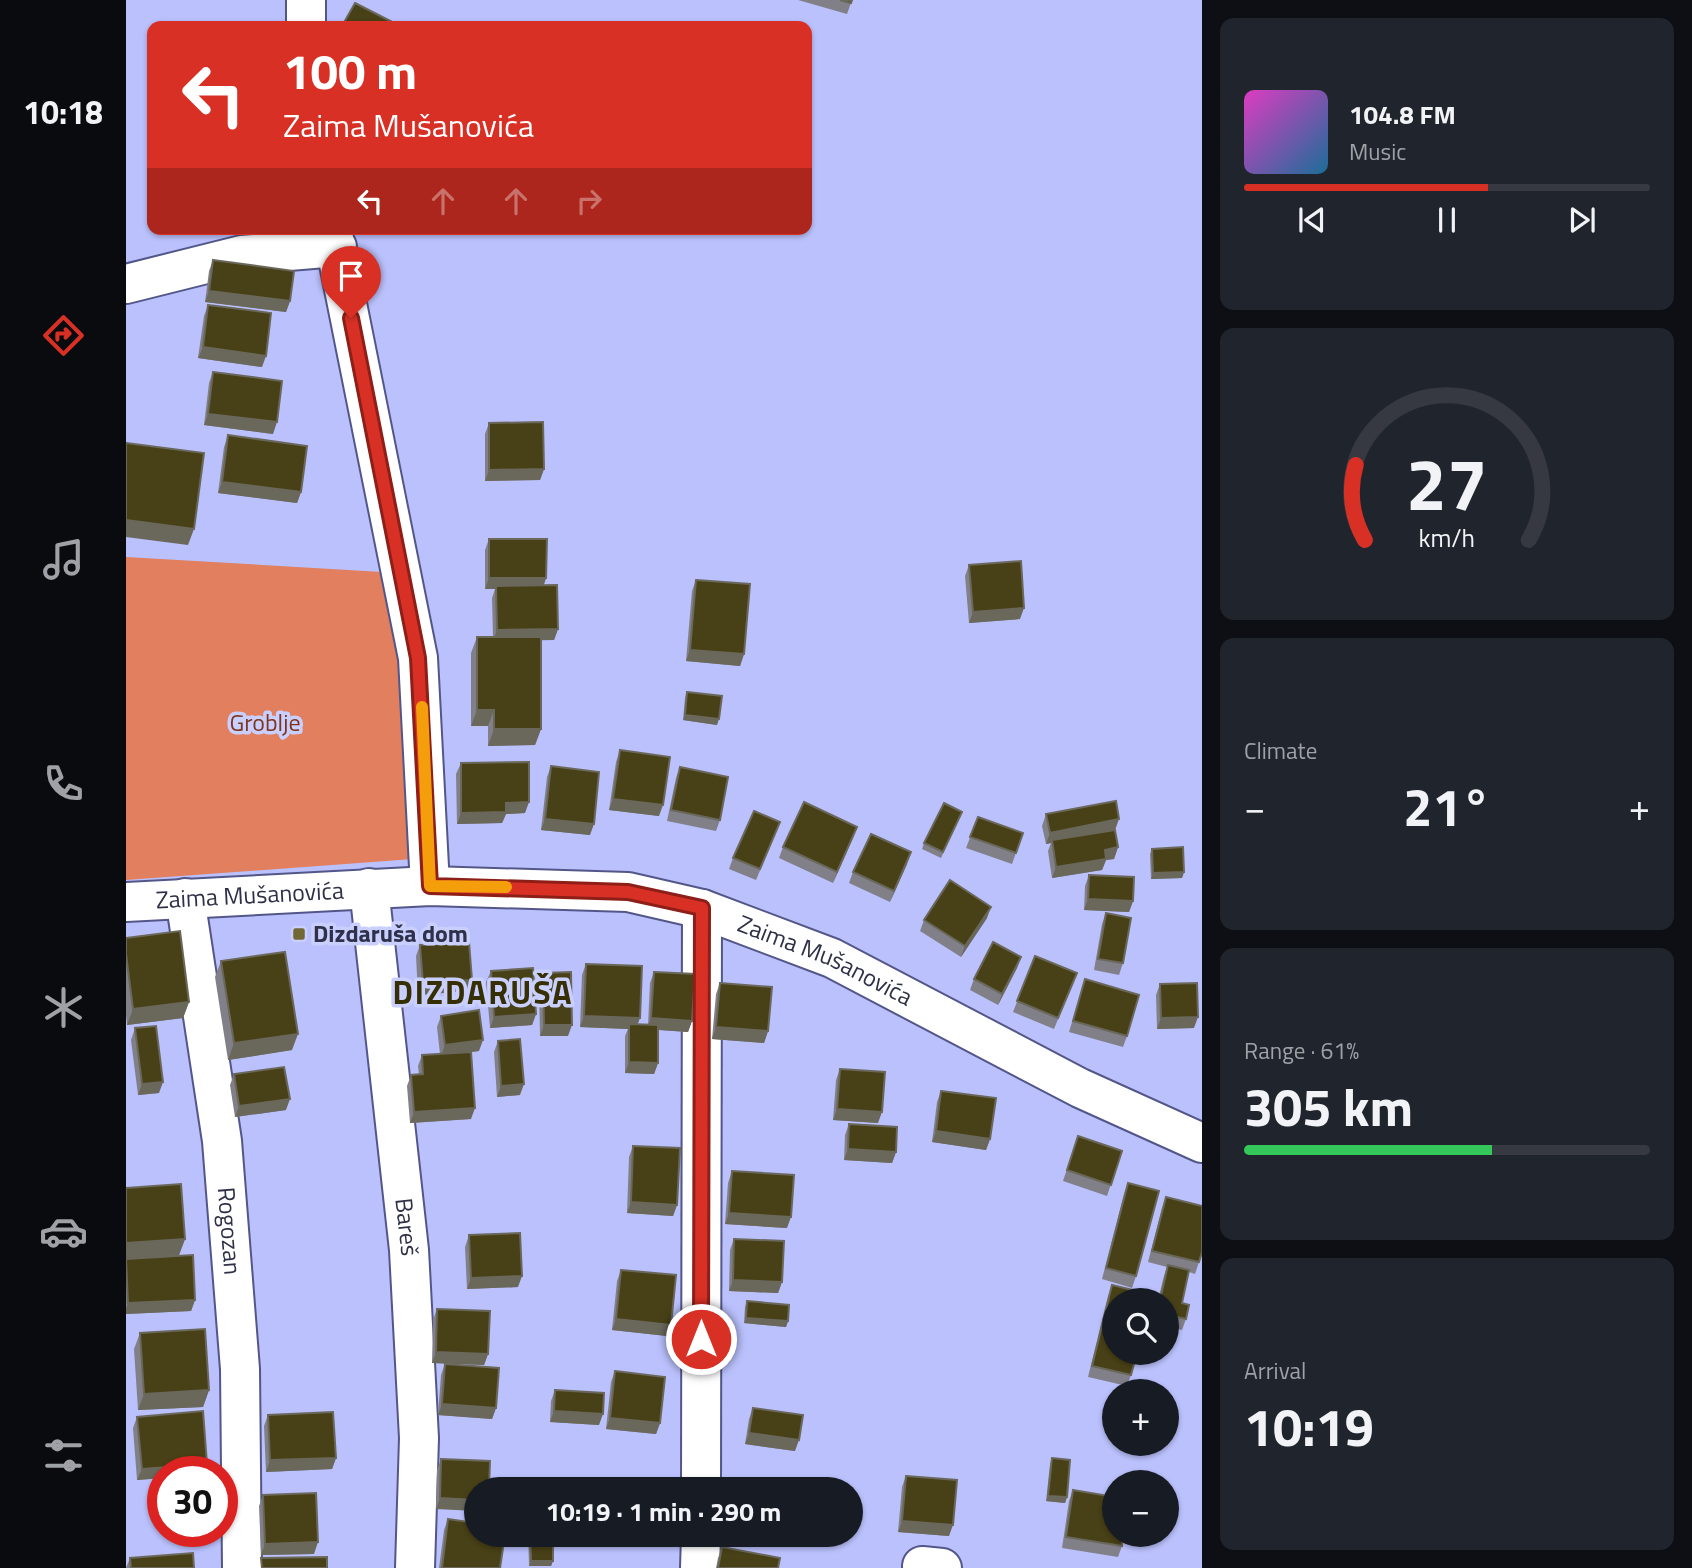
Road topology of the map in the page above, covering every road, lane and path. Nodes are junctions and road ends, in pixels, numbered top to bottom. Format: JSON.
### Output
{"nodes":[{"id":1,"x":306,"y":0,"type":"edge"},
{"id":2,"x":306,"y":21,"type":"edge"},
{"id":3,"x":335,"y":238,"type":"edge"},
{"id":4,"x":126,"y":284,"type":"edge"},
{"id":5,"x":430,"y":886,"type":"junction"},
{"id":6,"x":369,"y":888,"type":"junction"},
{"id":7,"x":185,"y":898,"type":"junction"},
{"id":8,"x":126,"y":902,"type":"edge"},
{"id":9,"x":702,"y":908,"type":"junction"},
{"id":10,"x":1202,"y":1143,"type":"edge"},
{"id":11,"x":701,"y":1477,"type":"edge"},
{"id":12,"x":701,"y":1547,"type":"edge"},
{"id":13,"x":242,"y":1568,"type":"edge"},
{"id":14,"x":415,"y":1568,"type":"edge"},
{"id":15,"x":700,"y":1568,"type":"edge"}],
"edges":[{"from":1,"to":2,"type":"street"},
{"from":3,"to":4,"type":"street"},
{"from":3,"to":5,"type":"street"},
{"from":5,"to":6,"type":"street","name":"Zaima Mušanovića"},
{"from":5,"to":9,"type":"street","name":"Zaima Mušanovića"},
{"from":6,"to":7,"type":"street","name":"Zaima Mušanovića"},
{"from":6,"to":14,"type":"street","name":"Bareš"},
{"from":7,"to":8,"type":"street","name":"Zaima Mušanovića"},
{"from":7,"to":13,"type":"street","name":"Rogozan"},
{"from":9,"to":10,"type":"street","name":"Zaima Mušanovića"},
{"from":9,"to":11,"type":"street"},
{"from":12,"to":15,"type":"street"}]}
